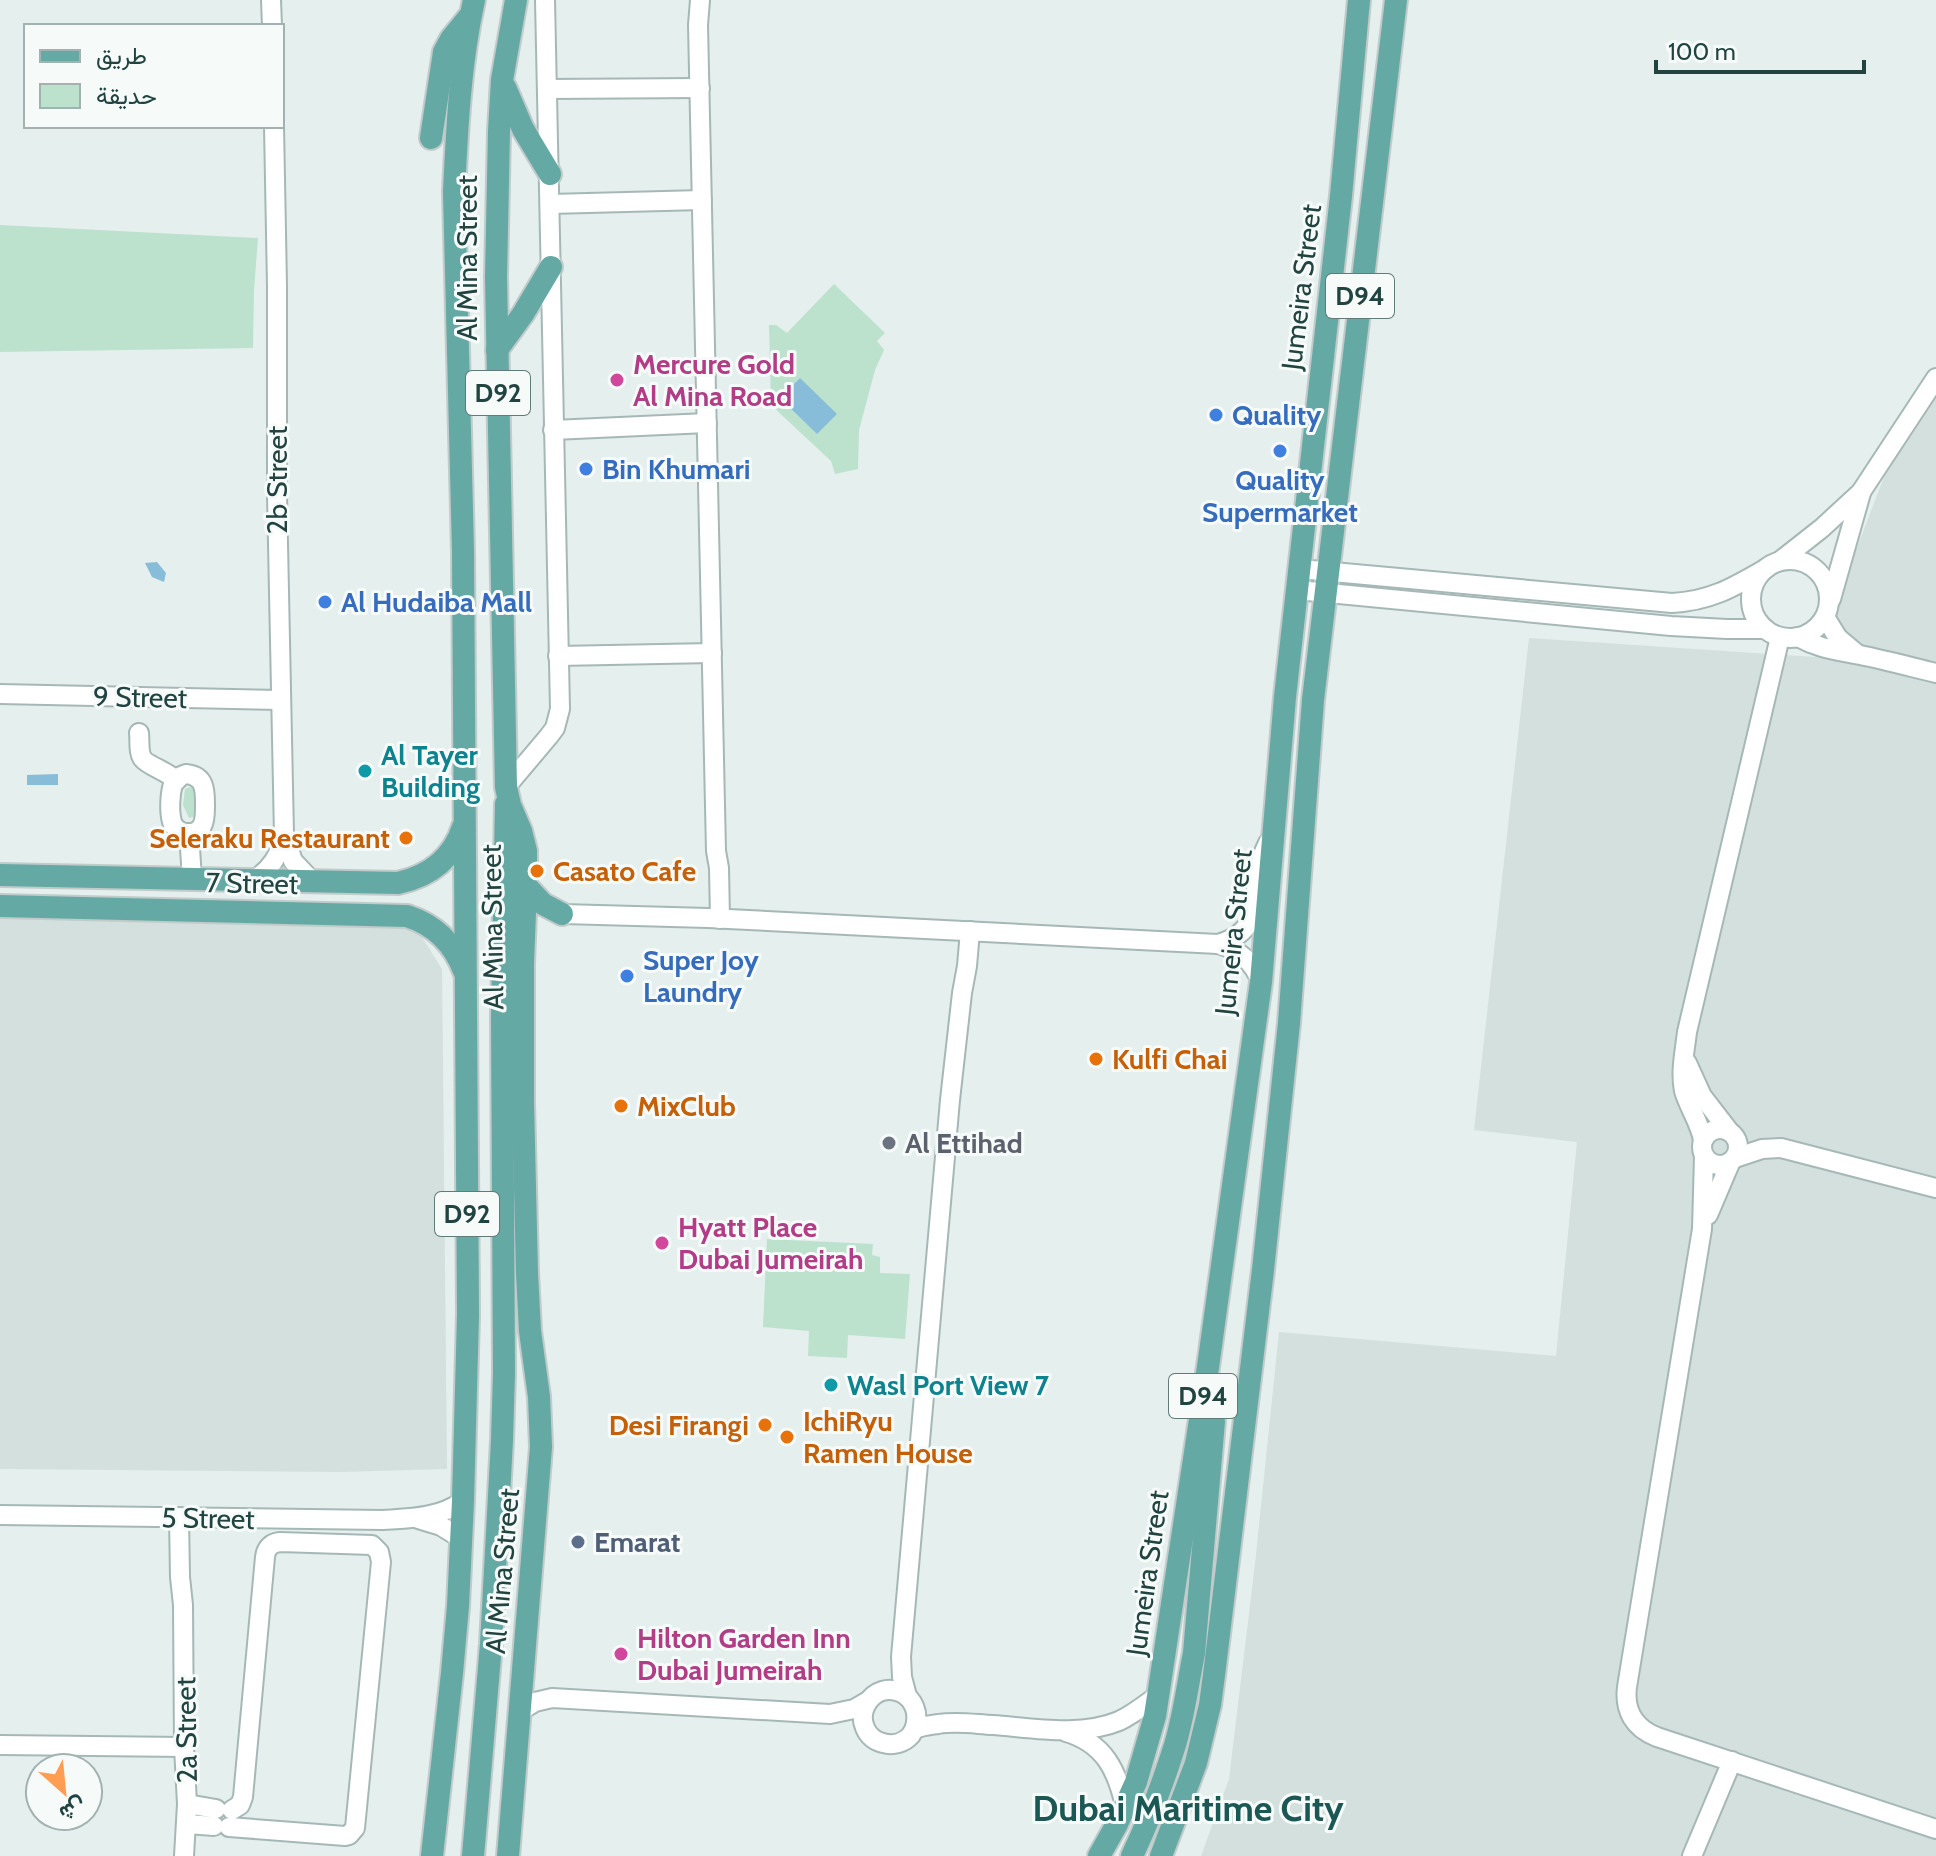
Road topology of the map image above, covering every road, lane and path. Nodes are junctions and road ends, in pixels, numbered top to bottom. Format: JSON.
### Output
{"nodes":[{"id":1,"x":271,"y":0,"type":"edge"},
{"id":2,"x":516,"y":0,"type":"edge"},
{"id":3,"x":545,"y":0,"type":"edge"},
{"id":4,"x":700,"y":0,"type":"edge"},
{"id":5,"x":1359,"y":0,"type":"edge"},
{"id":6,"x":1396,"y":0,"type":"edge"},
{"id":7,"x":472,"y":8,"type":"edge"},
{"id":8,"x":272,"y":24,"type":"edge"},
{"id":9,"x":502,"y":80,"type":"junction"},
{"id":10,"x":700,"y":88,"type":"junction"},
{"id":11,"x":547,"y":89,"type":"junction"},
{"id":12,"x":274,"y":128,"type":"edge"},
{"id":13,"x":431,"y":138,"type":"dead end"},
{"id":14,"x":550,"y":174,"type":"junction"},
{"id":15,"x":702,"y":200,"type":"junction"},
{"id":16,"x":550,"y":204,"type":"junction"},
{"id":17,"x":551,"y":267,"type":"junction"},
{"id":18,"x":497,"y":350,"type":"junction"},
{"id":19,"x":1936,"y":378,"type":"edge"},
{"id":20,"x":707,"y":423,"type":"junction"},
{"id":21,"x":553,"y":430,"type":"junction"},
{"id":22,"x":1861,"y":492,"type":"junction"},
{"id":23,"x":1772,"y":565,"type":"junction"},
{"id":24,"x":1299,"y":579,"type":"junction"},
{"id":25,"x":1327,"y":582,"type":"junction"},
{"id":26,"x":1827,"y":611,"type":"junction"},
{"id":27,"x":1781,"y":634,"type":"junction"},
{"id":28,"x":712,"y":653,"type":"junction"},
{"id":29,"x":1857,"y":654,"type":"junction"},
{"id":30,"x":558,"y":656,"type":"junction"},
{"id":31,"x":1936,"y":673,"type":"edge"},
{"id":32,"x":0,"y":694,"type":"edge"},
{"id":33,"x":281,"y":700,"type":"junction"},
{"id":34,"x":139,"y":733,"type":"dead end"},
{"id":35,"x":176,"y":780,"type":"junction"},
{"id":36,"x":506,"y":787,"type":"junction"},
{"id":37,"x":465,"y":822,"type":"junction"},
{"id":38,"x":189,"y":833,"type":"junction"},
{"id":39,"x":284,"y":835,"type":"junction"},
{"id":40,"x":1273,"y":836,"type":"junction"},
{"id":41,"x":0,"y":875,"type":"edge"},
{"id":42,"x":162,"y":878,"type":"junction"},
{"id":43,"x":192,"y":879,"type":"junction"},
{"id":44,"x":254,"y":880,"type":"junction"},
{"id":45,"x":312,"y":881,"type":"junction"},
{"id":46,"x":526,"y":886,"type":"junction"},
{"id":47,"x":0,"y":906,"type":"edge"},
{"id":48,"x":85,"y":908,"type":"junction"},
{"id":49,"x":562,"y":914,"type":"junction"},
{"id":50,"x":714,"y":918,"type":"junction"},
{"id":51,"x":963,"y":931,"type":"junction"},
{"id":52,"x":523,"y":935,"type":"junction"},
{"id":53,"x":1218,"y":944,"type":"junction"},
{"id":54,"x":1261,"y":982,"type":"junction"},
{"id":55,"x":467,"y":984,"type":"junction"},
{"id":56,"x":1685,"y":1057,"type":"junction"},
{"id":57,"x":1731,"y":1132,"type":"junction"},
{"id":58,"x":1703,"y":1148,"type":"junction"},
{"id":59,"x":1781,"y":1148,"type":"junction"},
{"id":60,"x":1733,"y":1160,"type":"junction"},
{"id":61,"x":502,"y":1180,"type":"junction"},
{"id":62,"x":1936,"y":1188,"type":"edge"},
{"id":63,"x":1702,"y":1229,"type":"junction"},
{"id":64,"x":1217,"y":1296,"type":"junction"},
{"id":65,"x":541,"y":1422,"type":"junction"},
{"id":66,"x":463,"y":1501,"type":"junction"},
{"id":67,"x":0,"y":1515,"type":"edge"},
{"id":68,"x":185,"y":1517,"type":"junction"},
{"id":69,"x":415,"y":1519,"type":"junction"},
{"id":70,"x":462,"y":1539,"type":"junction"},
{"id":71,"x":901,"y":1657,"type":"junction"},
{"id":72,"x":522,"y":1678,"type":"junction"},
{"id":73,"x":886,"y":1690,"type":"junction"},
{"id":74,"x":1160,"y":1694,"type":"junction"},
{"id":75,"x":552,"y":1698,"type":"junction"},
{"id":76,"x":868,"y":1701,"type":"junction"},
{"id":77,"x":911,"y":1701,"type":"junction"},
{"id":78,"x":520,"y":1711,"type":"junction"},
{"id":79,"x":830,"y":1714,"type":"junction"},
{"id":80,"x":957,"y":1723,"type":"junction"},
{"id":81,"x":866,"y":1730,"type":"junction"},
{"id":82,"x":914,"y":1730,"type":"junction"},
{"id":83,"x":1056,"y":1730,"type":"junction"},
{"id":84,"x":0,"y":1745,"type":"edge"},
{"id":85,"x":184,"y":1747,"type":"junction"},
{"id":86,"x":1732,"y":1761,"type":"junction"},
{"id":87,"x":187,"y":1804,"type":"junction"},
{"id":88,"x":1125,"y":1806,"type":"junction"},
{"id":89,"x":223,"y":1818,"type":"junction"},
{"id":90,"x":1175,"y":1819,"type":"junction"},
{"id":91,"x":187,"y":1824,"type":"junction"},
{"id":92,"x":1936,"y":1829,"type":"edge"},
{"id":93,"x":184,"y":1856,"type":"edge"},
{"id":94,"x":432,"y":1856,"type":"edge"},
{"id":95,"x":473,"y":1856,"type":"edge"},
{"id":96,"x":508,"y":1856,"type":"edge"},
{"id":97,"x":1099,"y":1856,"type":"edge"},
{"id":98,"x":1132,"y":1856,"type":"edge"},
{"id":99,"x":1161,"y":1856,"type":"edge"},
{"id":100,"x":1170,"y":1856,"type":"edge"},
{"id":101,"x":1692,"y":1856,"type":"edge"}],
"edges":[{"from":1,"to":8,"type":"street"},
{"from":2,"to":9,"type":"main road","name":"Al Mina Street","number":"D92"},
{"from":3,"to":11,"type":"street"},
{"from":4,"to":10,"type":"street"},
{"from":5,"to":24,"type":"main road","name":"Jumeira Street","number":"D94"},
{"from":6,"to":25,"type":"main road","number":"D94"},
{"from":7,"to":13,"type":"main road"},
{"from":7,"to":37,"type":"main road","name":"Al Mina Street","number":"D92"},
{"from":9,"to":14,"type":"main road"},
{"from":9,"to":18,"type":"main road","name":"Al Mina Street","number":"D92"},
{"from":10,"to":11,"type":"street"},
{"from":10,"to":15,"type":"street"},
{"from":11,"to":14,"type":"street"},
{"from":12,"to":33,"type":"street","name":"2b Street"},
{"from":14,"to":16,"type":"street"},
{"from":15,"to":16,"type":"street"},
{"from":15,"to":20,"type":"street"},
{"from":16,"to":17,"type":"street"},
{"from":17,"to":18,"type":"main road"},
{"from":17,"to":21,"type":"street"},
{"from":18,"to":36,"type":"main road","name":"Al Mina Street","number":"D92"},
{"from":19,"to":22,"type":"street"},
{"from":20,"to":21,"type":"street"},
{"from":20,"to":28,"type":"street"},
{"from":21,"to":30,"type":"street"},
{"from":22,"to":23,"type":"street"},
{"from":22,"to":26,"type":"street"},
{"from":23,"to":25,"type":"street"},
{"from":23,"to":26,"type":"street"},
{"from":23,"to":27,"type":"street"},
{"from":24,"to":25,"type":"street"},
{"from":24,"to":40,"type":"main road","name":"Jumeira Street","number":"D94"},
{"from":25,"to":27,"type":"street"},
{"from":25,"to":90,"type":"main road","number":"D94"},
{"from":26,"to":27,"type":"street"},
{"from":26,"to":29,"type":"street"},
{"from":27,"to":29,"type":"street"},
{"from":27,"to":56,"type":"street"},
{"from":28,"to":30,"type":"street"},
{"from":28,"to":50,"type":"street"},
{"from":29,"to":31,"type":"street"},
{"from":30,"to":36,"type":"street"},
{"from":32,"to":33,"type":"street","name":"9 Street"},
{"from":33,"to":39,"type":"street","name":"2b Street"},
{"from":34,"to":35,"type":"street"},
{"from":35,"to":38,"type":"street"},
{"from":35,"to":38,"type":"street"},
{"from":36,"to":46,"type":"main road","name":"Al Mina Street","number":"D92"},
{"from":36,"to":61,"type":"main road"},
{"from":37,"to":45,"type":"main road","name":"7 Street"},
{"from":37,"to":55,"type":"main road","name":"Al Mina Street","number":"D92"},
{"from":38,"to":43,"type":"street"},
{"from":39,"to":44,"type":"street","name":"2b Street"},
{"from":39,"to":45,"type":"street","name":"2b Street"},
{"from":40,"to":53,"type":"street"},
{"from":40,"to":54,"type":"main road","name":"Jumeira Street","number":"D94"},
{"from":41,"to":42,"type":"main road","name":"7 Street"},
{"from":42,"to":43,"type":"main road","name":"7 Street"},
{"from":42,"to":48,"type":"main road"},
{"from":43,"to":44,"type":"main road","name":"7 Street"},
{"from":44,"to":45,"type":"main road","name":"7 Street"},
{"from":46,"to":49,"type":"main road"},
{"from":46,"to":52,"type":"main road","name":"Al Mina Street","number":"D92"},
{"from":47,"to":48,"type":"main road","name":"7 Street"},
{"from":48,"to":55,"type":"main road","name":"7 Street"},
{"from":49,"to":50,"type":"street"},
{"from":49,"to":52,"type":"main road"},
{"from":50,"to":51,"type":"street"},
{"from":51,"to":53,"type":"street"},
{"from":51,"to":71,"type":"street"},
{"from":52,"to":65,"type":"main road","name":"Al Mina Street","number":"D92"},
{"from":53,"to":54,"type":"street"},
{"from":54,"to":64,"type":"main road","name":"Jumeira Street","number":"D94"},
{"from":55,"to":66,"type":"main road","name":"Al Mina Street","number":"D92"},
{"from":56,"to":57,"type":"street"},
{"from":56,"to":58,"type":"street"},
{"from":57,"to":58,"type":"street"},
{"from":57,"to":59,"type":"street"},
{"from":57,"to":60,"type":"street"},
{"from":58,"to":60,"type":"street"},
{"from":58,"to":63,"type":"street"},
{"from":59,"to":60,"type":"street"},
{"from":59,"to":62,"type":"street"},
{"from":60,"to":63,"type":"street"},
{"from":61,"to":65,"type":"main road"},
{"from":61,"to":95,"type":"main road"},
{"from":63,"to":86,"type":"street"},
{"from":64,"to":74,"type":"main road","name":"Jumeira Street","number":"D94"},
{"from":64,"to":98,"type":"main road"},
{"from":65,"to":72,"type":"main road","name":"Al Mina Street","number":"D92"},
{"from":66,"to":69,"type":"street","name":"5 Street"},
{"from":66,"to":70,"type":"main road","name":"Al Mina Street","number":"D92"},
{"from":67,"to":68,"type":"street","name":"5 Street"},
{"from":68,"to":69,"type":"street","name":"5 Street"},
{"from":68,"to":85,"type":"street","name":"2a Street"},
{"from":69,"to":70,"type":"street","name":"5 Street"},
{"from":70,"to":94,"type":"main road","name":"Al Mina Street","number":"D92"},
{"from":71,"to":73,"type":"street"},
{"from":71,"to":77,"type":"street"},
{"from":72,"to":75,"type":"street"},
{"from":72,"to":78,"type":"main road","name":"Al Mina Street","number":"D92"},
{"from":73,"to":76,"type":"street"},
{"from":73,"to":77,"type":"street"},
{"from":74,"to":83,"type":"street"},
{"from":74,"to":88,"type":"main road","name":"Jumeira Street","number":"D94"},
{"from":75,"to":78,"type":"street"},
{"from":75,"to":79,"type":"street"},
{"from":76,"to":79,"type":"street"},
{"from":76,"to":81,"type":"street"},
{"from":77,"to":80,"type":"street"},
{"from":77,"to":82,"type":"street"},
{"from":78,"to":96,"type":"main road","name":"Al Mina Street","number":"D92"},
{"from":79,"to":81,"type":"street"},
{"from":80,"to":82,"type":"street"},
{"from":80,"to":83,"type":"street"},
{"from":81,"to":82,"type":"street"},
{"from":83,"to":88,"type":"street"},
{"from":84,"to":85,"type":"street"},
{"from":85,"to":87,"type":"street","name":"2a Street"},
{"from":86,"to":92,"type":"street"},
{"from":86,"to":101,"type":"street"},
{"from":87,"to":89,"type":"street"},
{"from":87,"to":91,"type":"street","name":"2a Street"},
{"from":88,"to":97,"type":"main road","name":"Jumeira Street","number":"D94"},
{"from":89,"to":89,"type":"street"},
{"from":89,"to":91,"type":"street"},
{"from":90,"to":99,"type":"main road","number":"D94"},
{"from":90,"to":100,"type":"street"},
{"from":91,"to":93,"type":"street","name":"2a Street"}]}
